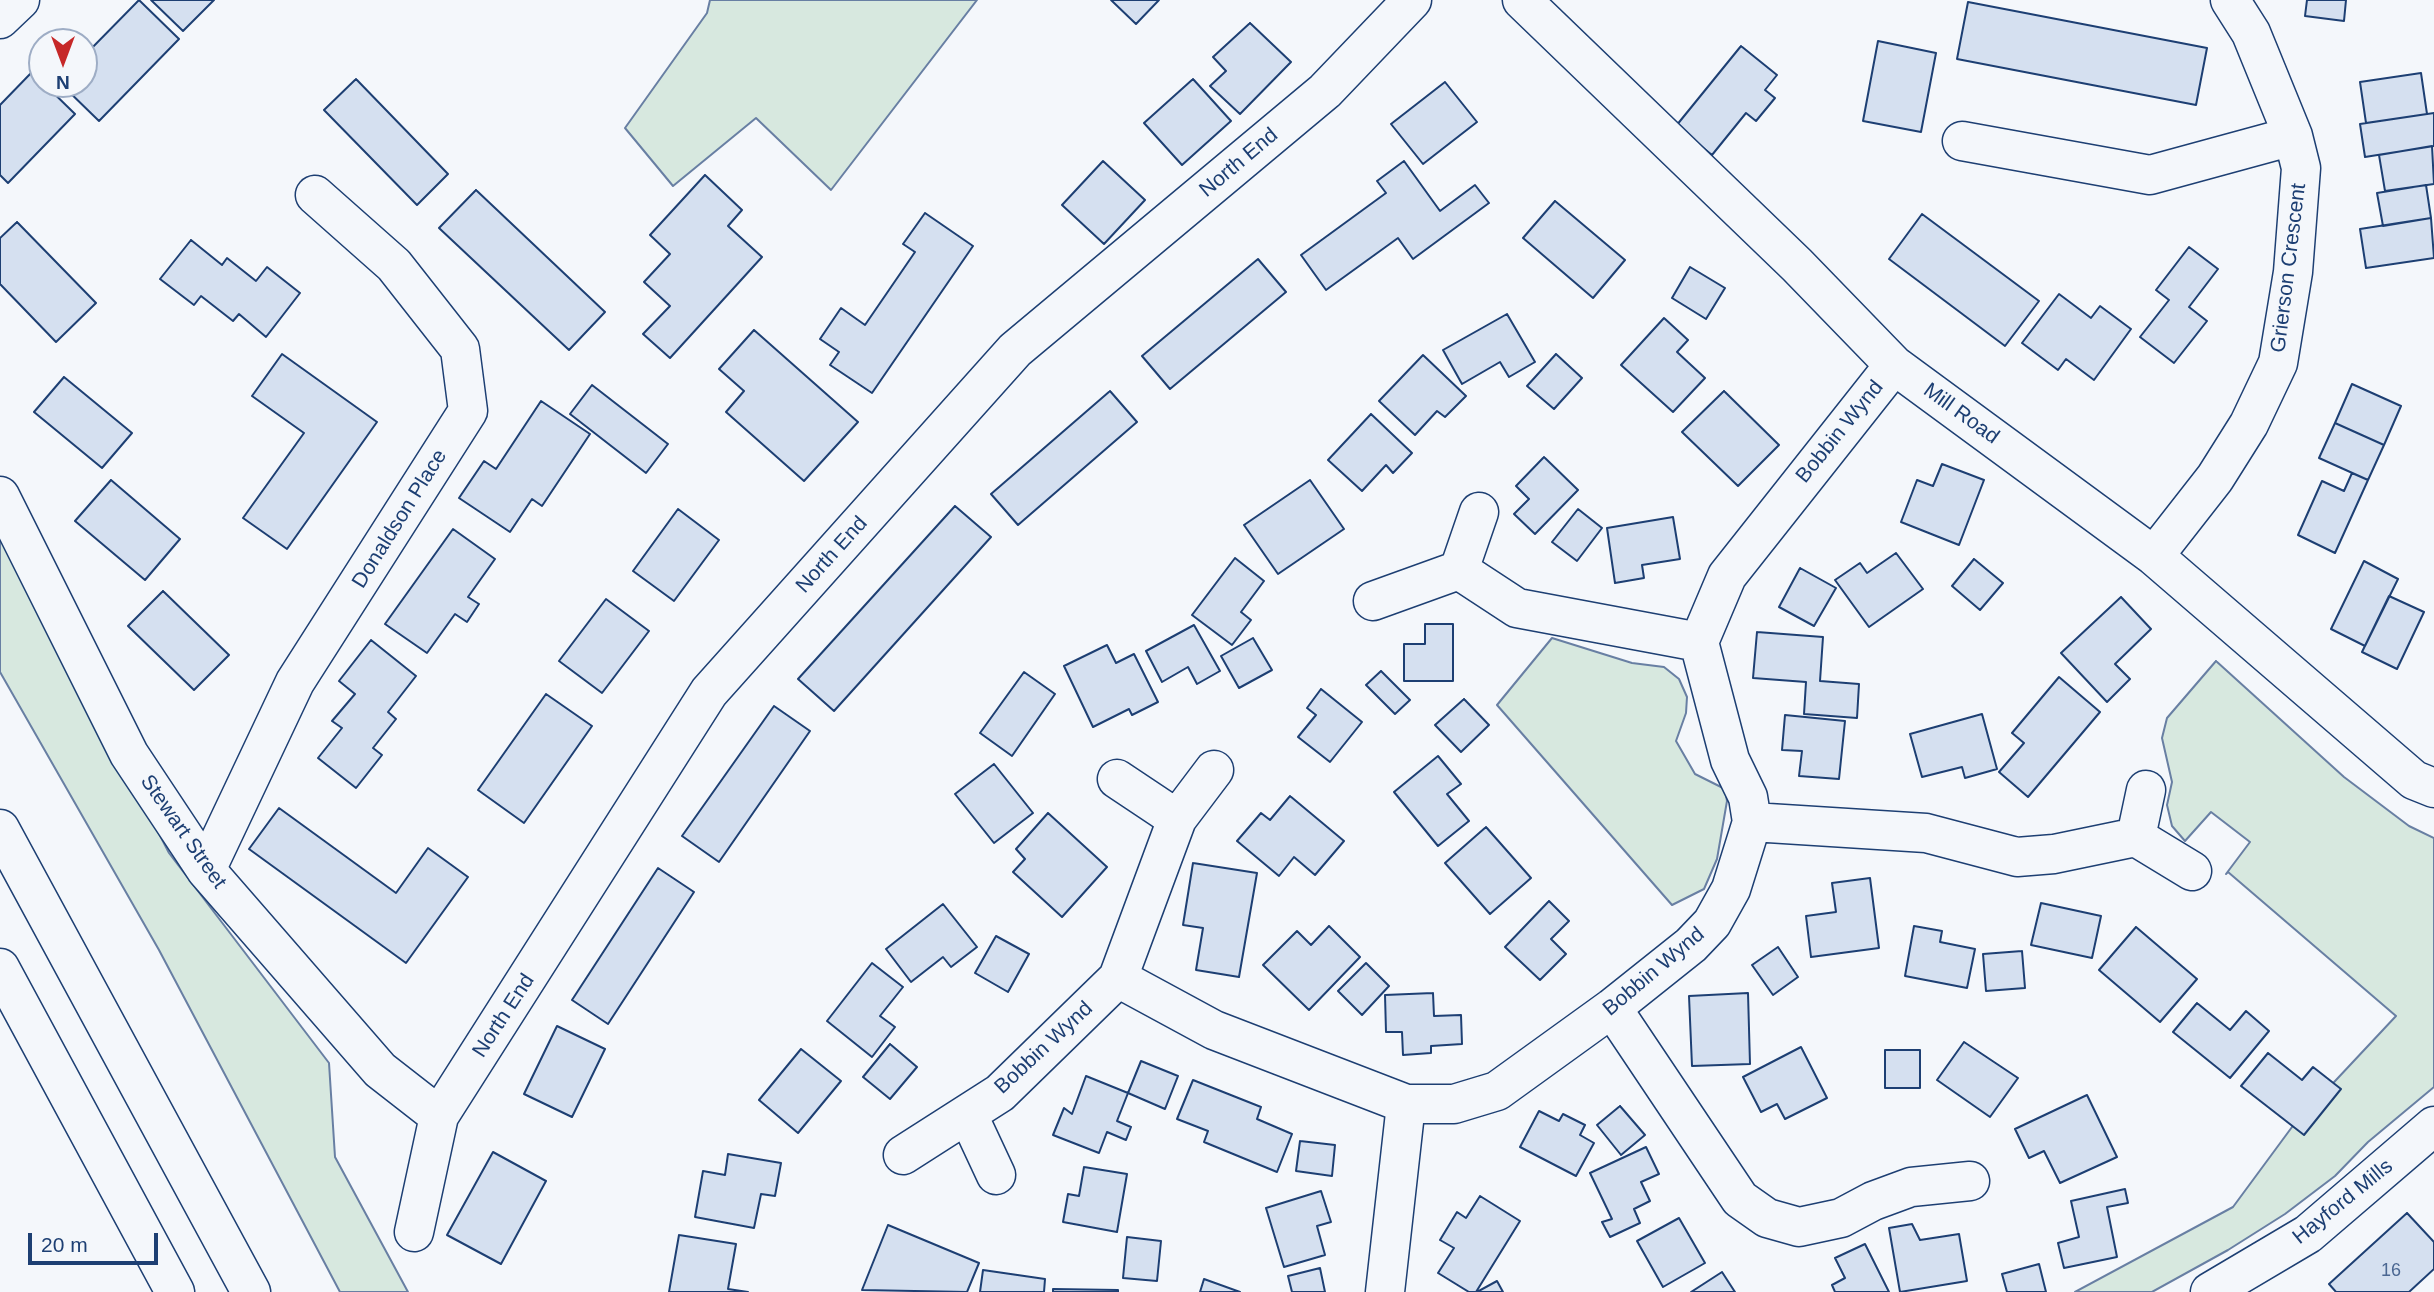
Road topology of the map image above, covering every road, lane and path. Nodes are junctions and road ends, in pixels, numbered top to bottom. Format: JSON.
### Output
{"nodes":[{"id":1,"x":20,"y":0,"type":"edge"},
{"id":2,"x":1412,"y":0,"type":"edge"},
{"id":3,"x":1522,"y":0,"type":"edge"},
{"id":4,"x":2230,"y":0,"type":"edge"},
{"id":5,"x":0,"y":19,"type":"edge"},
{"id":6,"x":2293,"y":136,"type":"junction"},
{"id":7,"x":1962,"y":141,"type":"dead end"},
{"id":8,"x":315,"y":195,"type":"dead end"},
{"id":9,"x":1894,"y":365,"type":"junction"},
{"id":10,"x":0,"y":496,"type":"edge"},
{"id":11,"x":1479,"y":512,"type":"dead end"},
{"id":12,"x":2154,"y":556,"type":"junction"},
{"id":13,"x":1459,"y":570,"type":"junction"},
{"id":14,"x":1373,"y":601,"type":"dead end"},
{"id":15,"x":1699,"y":642,"type":"junction"},
{"id":16,"x":1214,"y":770,"type":"dead end"},
{"id":17,"x":1117,"y":779,"type":"dead end"},
{"id":18,"x":2434,"y":788,"type":"edge"},
{"id":19,"x":2146,"y":790,"type":"dead end"},
{"id":20,"x":1177,"y":819,"type":"junction"},
{"id":21,"x":1752,"y":822,"type":"junction"},
{"id":22,"x":0,"y":829,"type":"edge"},
{"id":23,"x":2136,"y":837,"type":"junction"},
{"id":24,"x":206,"y":870,"type":"junction"},
{"id":25,"x":2192,"y":871,"type":"dead end"},
{"id":26,"x":0,"y":968,"type":"edge"},
{"id":27,"x":1118,"y":978,"type":"junction"},
{"id":28,"x":1612,"y":1009,"type":"junction"},
{"id":29,"x":1406,"y":1104,"type":"junction"},
{"id":30,"x":968,"y":1115,"type":"junction"},
{"id":31,"x":439,"y":1116,"type":"junction"},
{"id":32,"x":2434,"y":1126,"type":"edge"},
{"id":33,"x":903,"y":1155,"type":"dead end"},
{"id":34,"x":996,"y":1175,"type":"dead end"},
{"id":35,"x":1970,"y":1181,"type":"dead end"},
{"id":36,"x":414,"y":1232,"type":"dead end"},
{"id":37,"x":175,"y":1292,"type":"edge"},
{"id":38,"x":251,"y":1292,"type":"edge"},
{"id":39,"x":1385,"y":1292,"type":"edge"},
{"id":40,"x":2210,"y":1292,"type":"edge"}],
"edges":[{"from":1,"to":5,"type":"main road"},
{"from":2,"to":31,"type":"main road","name":"North End"},
{"from":3,"to":9,"type":"main road","name":"Mill Road"},
{"from":4,"to":6,"type":"main road","name":"Grierson Crescent"},
{"from":6,"to":7,"type":"main road"},
{"from":6,"to":12,"type":"main road","name":"Grierson Crescent"},
{"from":8,"to":24,"type":"main road","name":"Donaldson Place"},
{"from":9,"to":12,"type":"main road","name":"Mill Road"},
{"from":9,"to":15,"type":"main road","name":"Bobbin Wynd"},
{"from":10,"to":24,"type":"main road","name":"Stewart Street"},
{"from":11,"to":13,"type":"main road"},
{"from":12,"to":18,"type":"main road","name":"Mill Road"},
{"from":13,"to":14,"type":"main road"},
{"from":13,"to":15,"type":"main road"},
{"from":15,"to":21,"type":"main road"},
{"from":16,"to":20,"type":"main road","name":"Bobbin Wynd"},
{"from":17,"to":20,"type":"main road"},
{"from":19,"to":23,"type":"main road"},
{"from":20,"to":27,"type":"main road","name":"Bobbin Wynd"},
{"from":21,"to":23,"type":"main road"},
{"from":21,"to":28,"type":"main road","name":"Bobbin Wynd"},
{"from":22,"to":38,"type":"main road"},
{"from":23,"to":25,"type":"main road"},
{"from":24,"to":31,"type":"main road","name":"Stewart Street"},
{"from":26,"to":37,"type":"main road"},
{"from":27,"to":29,"type":"main road","name":"Bobbin Wynd"},
{"from":27,"to":30,"type":"main road","name":"Bobbin Wynd"},
{"from":28,"to":29,"type":"main road","name":"Bobbin Wynd"},
{"from":28,"to":35,"type":"main road"},
{"from":29,"to":39,"type":"main road"},
{"from":30,"to":33,"type":"main road","name":"Bobbin Wynd"},
{"from":30,"to":34,"type":"main road"},
{"from":31,"to":36,"type":"main road","name":"North End"},
{"from":32,"to":40,"type":"main road","name":"Hayford Mills"}]}
